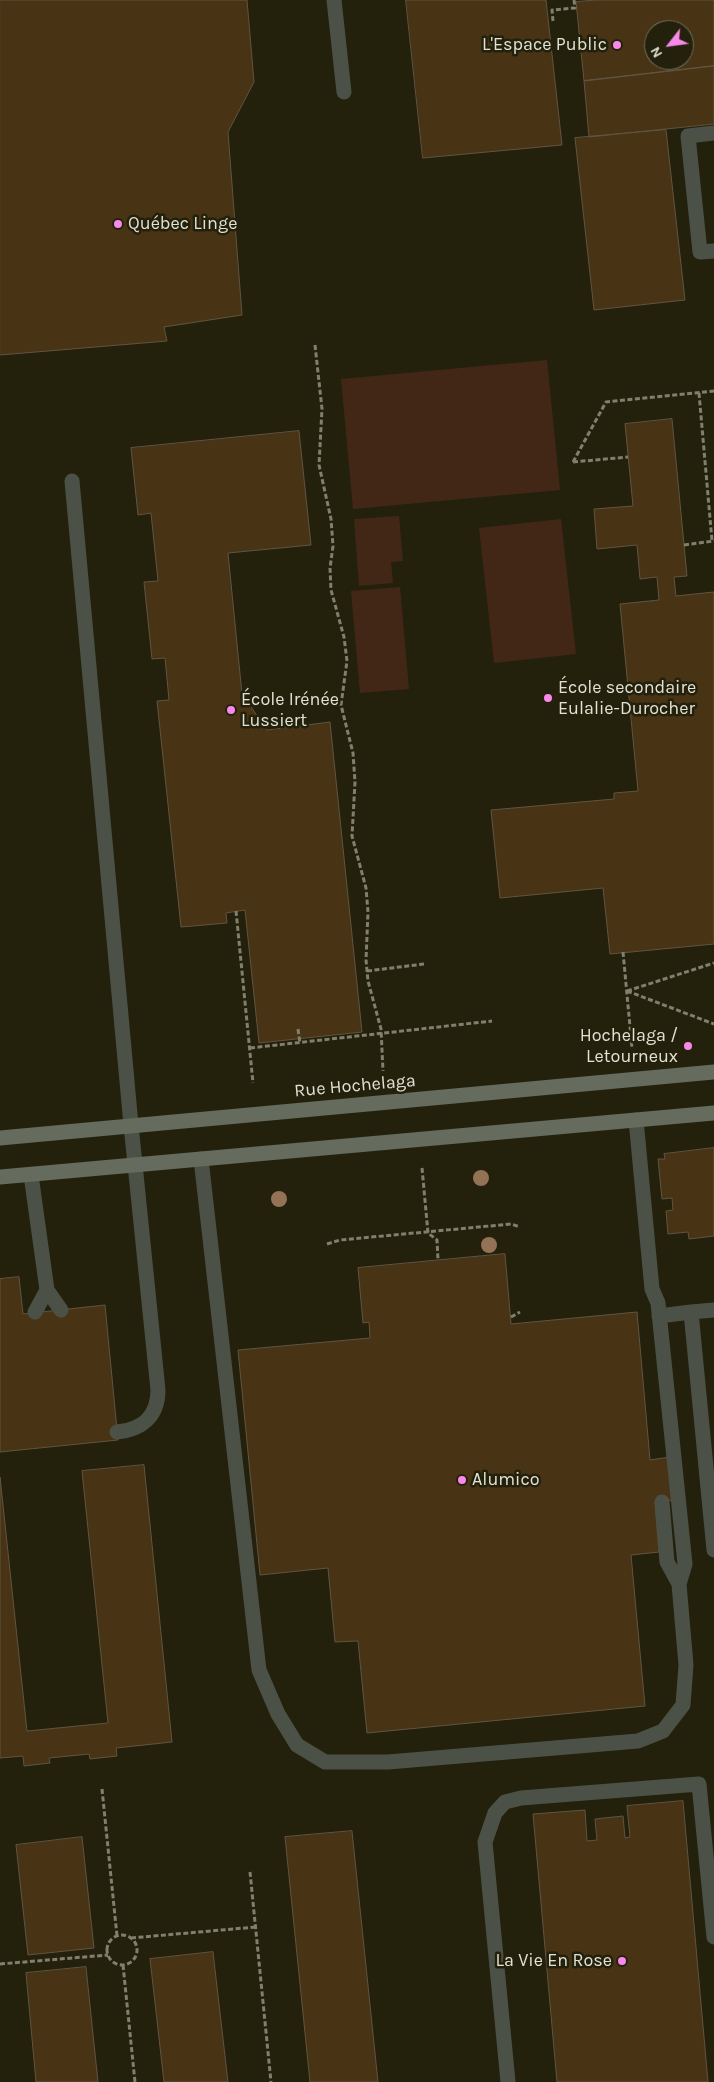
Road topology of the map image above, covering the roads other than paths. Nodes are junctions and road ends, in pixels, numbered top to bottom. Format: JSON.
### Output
{"nodes":[{"id":1,"x":334,"y":0,"type":"edge"},
{"id":2,"x":344,"y":92,"type":"dead end"},
{"id":3,"x":714,"y":133,"type":"edge"},
{"id":4,"x":714,"y":251,"type":"edge"},
{"id":5,"x":72,"y":481,"type":"dead end"},
{"id":6,"x":714,"y":1072,"type":"edge"},
{"id":7,"x":714,"y":1113,"type":"edge"},
{"id":8,"x":636,"y":1120,"type":"junction"},
{"id":9,"x":131,"y":1125,"type":"junction"},
{"id":10,"x":0,"y":1138,"type":"edge"},
{"id":11,"x":201,"y":1159,"type":"junction"},
{"id":12,"x":136,"y":1165,"type":"junction"},
{"id":13,"x":31,"y":1174,"type":"junction"},
{"id":14,"x":0,"y":1177,"type":"edge"},
{"id":15,"x":47,"y":1290,"type":"junction"},
{"id":16,"x":61,"y":1310,"type":"dead end"},
{"id":17,"x":714,"y":1310,"type":"edge"},
{"id":18,"x":35,"y":1312,"type":"dead end"},
{"id":19,"x":692,"y":1312,"type":"junction"},
{"id":20,"x":658,"y":1316,"type":"junction"},
{"id":21,"x":117,"y":1432,"type":"dead end"},
{"id":22,"x":662,"y":1502,"type":"dead end"},
{"id":23,"x":714,"y":1550,"type":"edge"},
{"id":24,"x":678,"y":1584,"type":"junction"},
{"id":25,"x":714,"y":1937,"type":"edge"},
{"id":26,"x":508,"y":2082,"type":"edge"}],
"edges":[{"from":1,"to":2,"type":"lane"},
{"from":3,"to":4,"type":"lane"},
{"from":5,"to":9,"type":"lane"},
{"from":6,"to":9,"type":"main road","name":"Rue Hochelaga"},
{"from":7,"to":8,"type":"main road"},
{"from":8,"to":11,"type":"main road"},
{"from":8,"to":20,"type":"lane"},
{"from":9,"to":10,"type":"main road","name":"Rue Hochelaga"},
{"from":9,"to":12,"type":"lane"},
{"from":11,"to":12,"type":"main road"},
{"from":11,"to":24,"type":"lane"},
{"from":12,"to":13,"type":"main road"},
{"from":12,"to":21,"type":"lane"},
{"from":13,"to":14,"type":"main road"},
{"from":13,"to":15,"type":"lane"},
{"from":15,"to":16,"type":"lane"},
{"from":15,"to":18,"type":"lane"},
{"from":17,"to":19,"type":"lane"},
{"from":19,"to":20,"type":"lane"},
{"from":19,"to":23,"type":"lane"},
{"from":20,"to":24,"type":"lane"},
{"from":22,"to":24,"type":"lane"},
{"from":25,"to":26,"type":"lane"}]}
